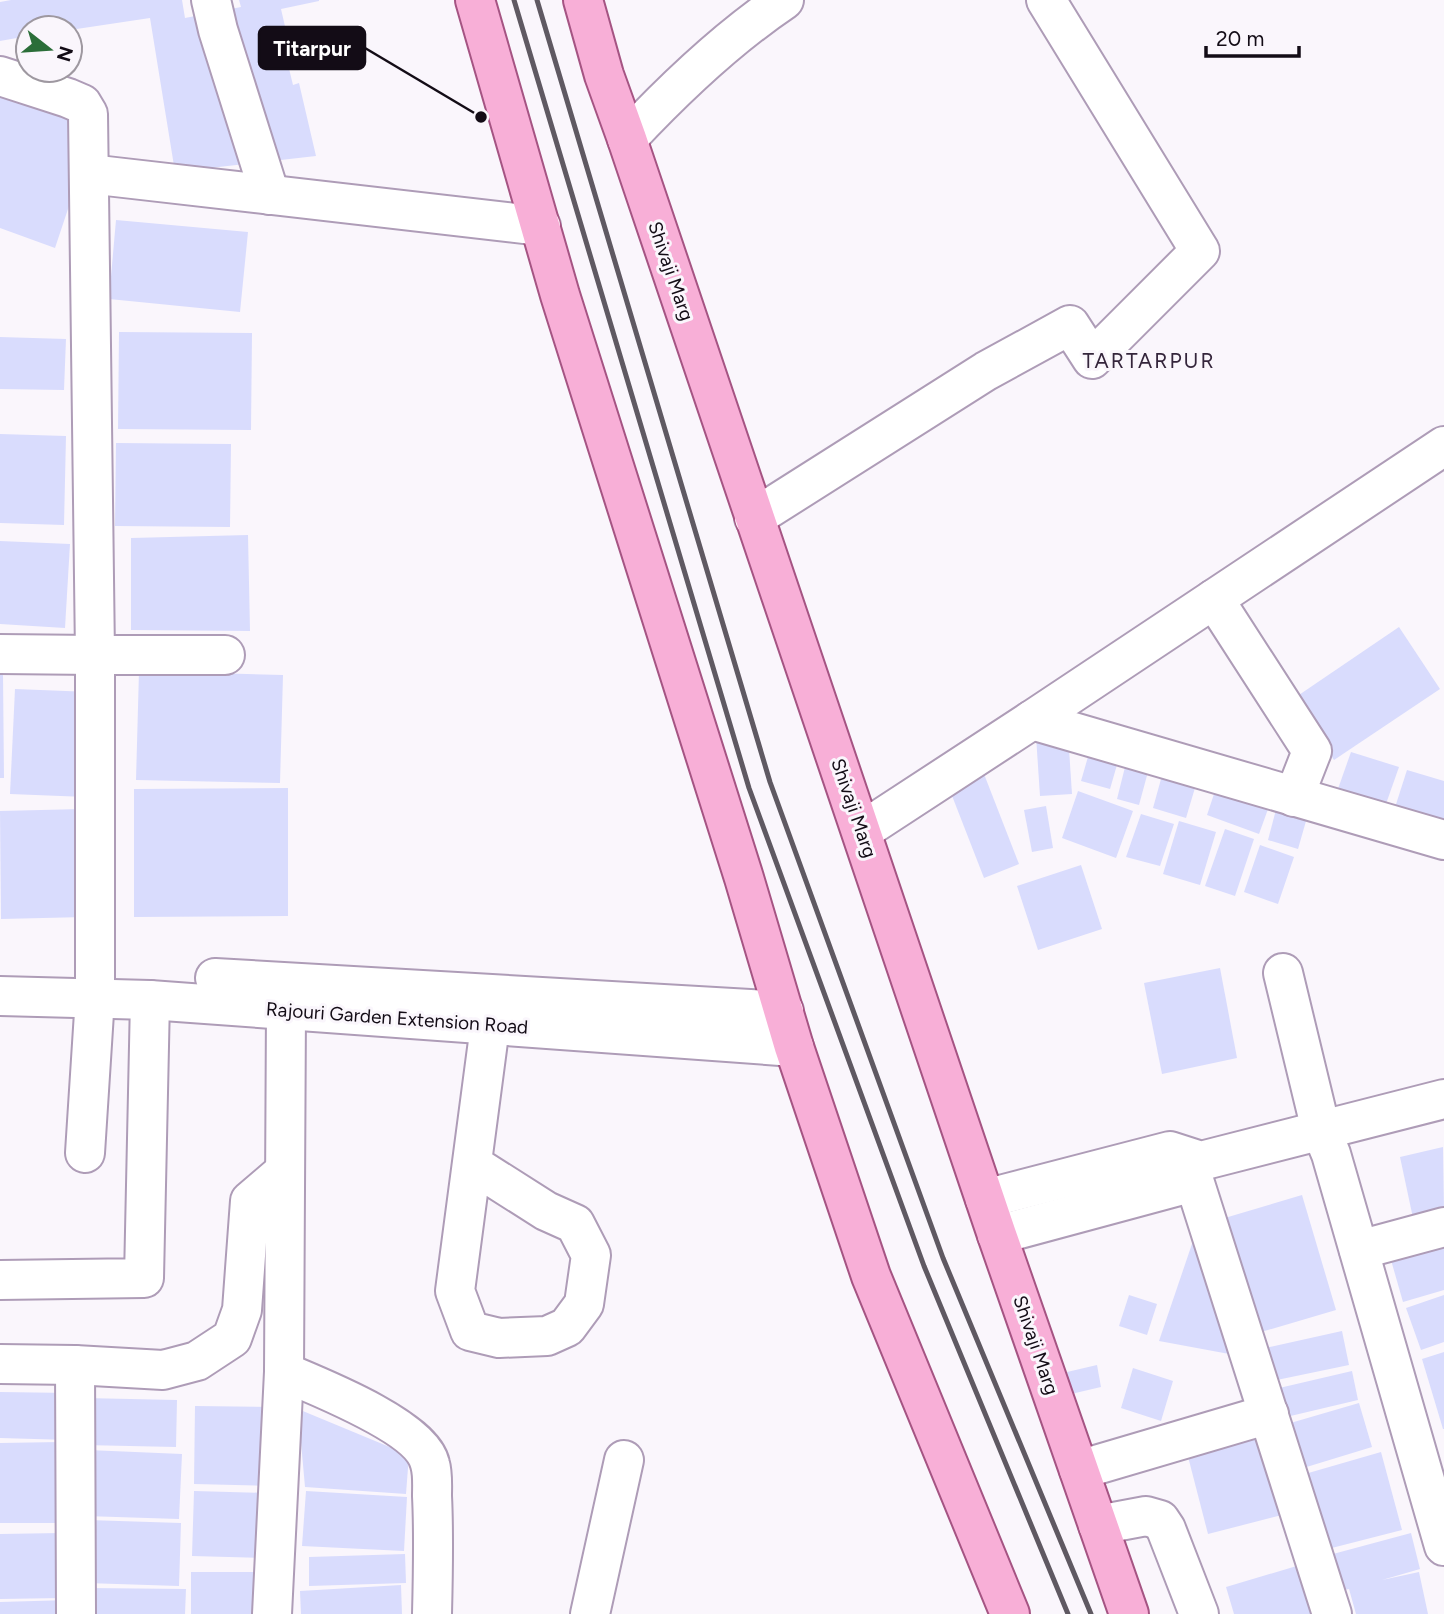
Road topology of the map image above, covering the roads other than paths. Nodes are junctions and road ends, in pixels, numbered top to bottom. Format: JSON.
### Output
{"nodes":[{"id":1,"x":211,"y":0,"type":"edge"},
{"id":2,"x":475,"y":0,"type":"edge"},
{"id":3,"x":583,"y":0,"type":"edge"},
{"id":4,"x":784,"y":0,"type":"edge"},
{"id":5,"x":1046,"y":0,"type":"edge"},
{"id":6,"x":0,"y":76,"type":"edge"},
{"id":7,"x":627,"y":139,"type":"junction"},
{"id":8,"x":89,"y":174,"type":"junction"},
{"id":9,"x":270,"y":195,"type":"junction"},
{"id":10,"x":541,"y":226,"type":"junction"},
{"id":11,"x":1444,"y":446,"type":"edge"},
{"id":12,"x":754,"y":518,"type":"junction"},
{"id":13,"x":1214,"y":599,"type":"junction"},
{"id":14,"x":0,"y":654,"type":"edge"},
{"id":15,"x":225,"y":654,"type":"dead end"},
{"id":16,"x":95,"y":655,"type":"junction"},
{"id":17,"x":1032,"y":720,"type":"junction"},
{"id":18,"x":1294,"y":797,"type":"junction"},
{"id":19,"x":862,"y":831,"type":"junction"},
{"id":20,"x":1444,"y":840,"type":"edge"},
{"id":21,"x":0,"y":971,"type":"edge"},
{"id":22,"x":1283,"y":973,"type":"dead end"},
{"id":23,"x":95,"y":985,"type":"junction"},
{"id":24,"x":0,"y":996,"type":"edge"},
{"id":25,"x":150,"y":1000,"type":"junction"},
{"id":26,"x":286,"y":1009,"type":"junction"},
{"id":27,"x":490,"y":1026,"type":"junction"},
{"id":28,"x":789,"y":1029,"type":"junction"},
{"id":29,"x":1444,"y":1100,"type":"edge"},
{"id":30,"x":1321,"y":1130,"type":"junction"},
{"id":31,"x":85,"y":1153,"type":"dead end"},
{"id":32,"x":472,"y":1164,"type":"junction"},
{"id":33,"x":1197,"y":1167,"type":"junction"},
{"id":34,"x":285,"y":1171,"type":"junction"},
{"id":35,"x":985,"y":1199,"type":"junction"},
{"id":36,"x":1444,"y":1227,"type":"edge"},
{"id":37,"x":997,"y":1235,"type":"junction"},
{"id":38,"x":1359,"y":1250,"type":"junction"},
{"id":39,"x":0,"y":1280,"type":"edge"},
{"id":40,"x":0,"y":1364,"type":"edge"},
{"id":41,"x":75,"y":1365,"type":"junction"},
{"id":42,"x":284,"y":1371,"type":"junction"},
{"id":43,"x":1269,"y":1414,"type":"junction"},
{"id":44,"x":624,"y":1460,"type":"dead end"},
{"id":45,"x":1079,"y":1470,"type":"junction"},
{"id":46,"x":1098,"y":1525,"type":"junction"},
{"id":47,"x":1444,"y":1546,"type":"edge"},
{"id":48,"x":76,"y":1614,"type":"edge"},
{"id":49,"x":272,"y":1614,"type":"edge"},
{"id":50,"x":432,"y":1614,"type":"edge"},
{"id":51,"x":590,"y":1614,"type":"edge"},
{"id":52,"x":1010,"y":1614,"type":"edge"},
{"id":53,"x":1129,"y":1614,"type":"edge"},
{"id":54,"x":1199,"y":1614,"type":"edge"},
{"id":55,"x":1332,"y":1614,"type":"edge"}],
"edges":[{"from":1,"to":9,"type":"street"},
{"from":2,"to":10,"type":"main road"},
{"from":3,"to":7,"type":"main road","name":"Shivaji Marg"},
{"from":4,"to":7,"type":"street"},
{"from":5,"to":12,"type":"street"},
{"from":6,"to":8,"type":"street"},
{"from":7,"to":12,"type":"main road","name":"Shivaji Marg"},
{"from":8,"to":9,"type":"street"},
{"from":8,"to":16,"type":"street"},
{"from":9,"to":10,"type":"street"},
{"from":10,"to":28,"type":"main road"},
{"from":11,"to":13,"type":"street"},
{"from":12,"to":19,"type":"main road","name":"Shivaji Marg"},
{"from":13,"to":17,"type":"street"},
{"from":13,"to":18,"type":"street"},
{"from":14,"to":16,"type":"street"},
{"from":15,"to":16,"type":"street"},
{"from":16,"to":23,"type":"street"},
{"from":17,"to":18,"type":"street"},
{"from":17,"to":19,"type":"street"},
{"from":18,"to":20,"type":"street"},
{"from":19,"to":35,"type":"main road","name":"Shivaji Marg"},
{"from":21,"to":23,"type":"street","name":"Rajouri Garden Extension Road"},
{"from":22,"to":30,"type":"street"},
{"from":23,"to":24,"type":"street","name":"Rajouri Garden Extension Road"},
{"from":23,"to":25,"type":"street","name":"Rajouri Garden Extension Road"},
{"from":23,"to":28,"type":"street","name":"Rajouri Garden Extension Road"},
{"from":23,"to":31,"type":"street"},
{"from":25,"to":26,"type":"street","name":"Rajouri Garden Extension Road"},
{"from":25,"to":39,"type":"street"},
{"from":26,"to":27,"type":"street","name":"Rajouri Garden Extension Road"},
{"from":26,"to":34,"type":"street"},
{"from":27,"to":28,"type":"street","name":"Rajouri Garden Extension Road"},
{"from":27,"to":32,"type":"street"},
{"from":28,"to":52,"type":"main road"},
{"from":29,"to":30,"type":"street"},
{"from":30,"to":33,"type":"street"},
{"from":30,"to":38,"type":"street"},
{"from":32,"to":32,"type":"street"},
{"from":33,"to":35,"type":"street"},
{"from":33,"to":37,"type":"street"},
{"from":33,"to":43,"type":"street"},
{"from":34,"to":41,"type":"street"},
{"from":34,"to":42,"type":"street"},
{"from":35,"to":37,"type":"main road","name":"Shivaji Marg"},
{"from":36,"to":38,"type":"street"},
{"from":37,"to":45,"type":"main road","name":"Shivaji Marg"},
{"from":38,"to":47,"type":"street"},
{"from":40,"to":41,"type":"street"},
{"from":41,"to":48,"type":"street"},
{"from":42,"to":49,"type":"street"},
{"from":42,"to":50,"type":"street"},
{"from":43,"to":45,"type":"street"},
{"from":43,"to":55,"type":"street"},
{"from":44,"to":51,"type":"street"},
{"from":45,"to":46,"type":"main road","name":"Shivaji Marg"},
{"from":46,"to":53,"type":"main road","name":"Shivaji Marg"},
{"from":46,"to":54,"type":"street"}]}
